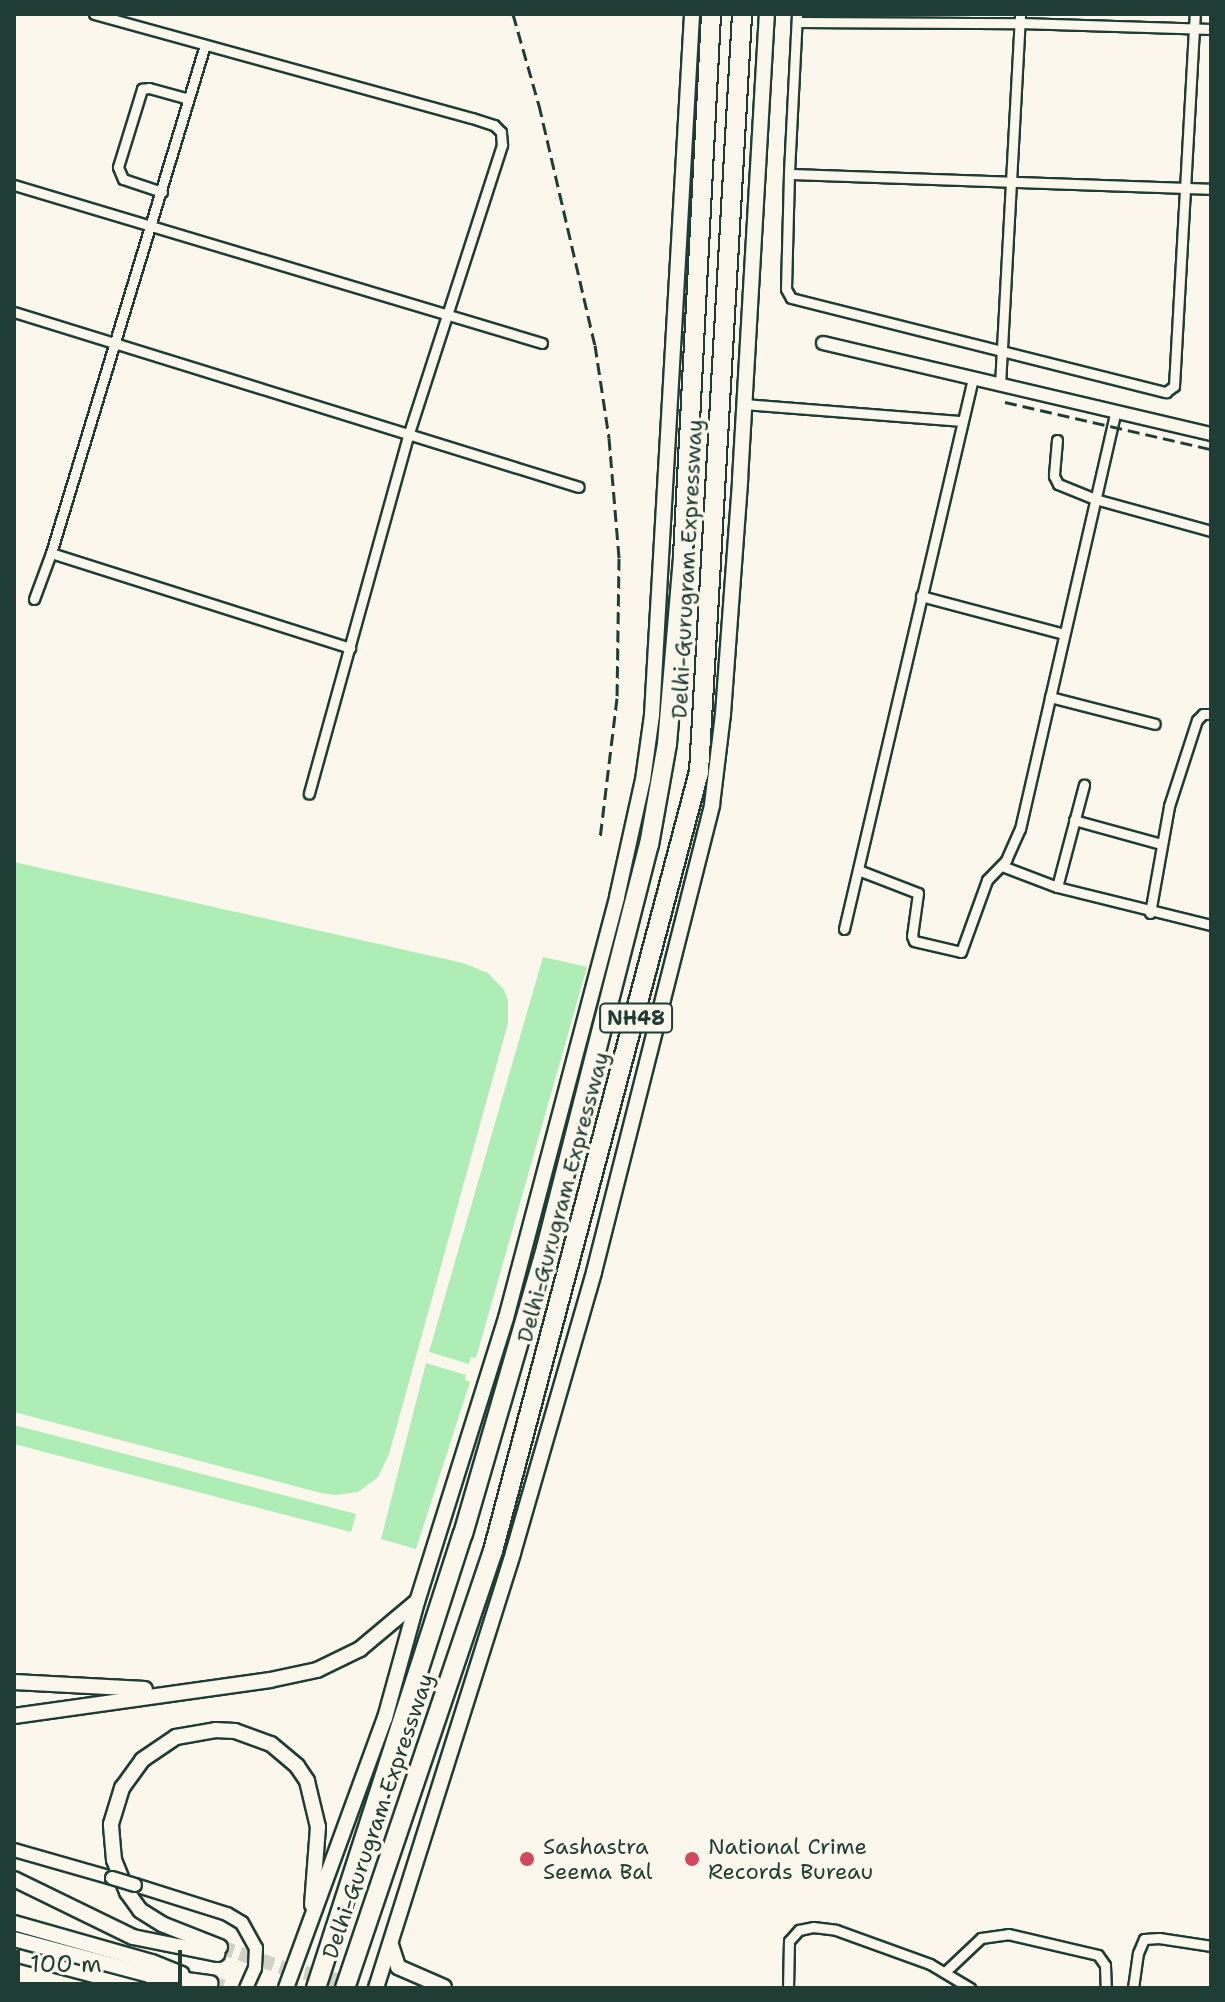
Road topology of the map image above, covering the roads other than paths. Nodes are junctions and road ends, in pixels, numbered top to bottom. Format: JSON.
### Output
{"nodes":[{"id":1,"x":94,"y":14,"type":"edge"},
{"id":2,"x":692,"y":14,"type":"edge"},
{"id":3,"x":711,"y":14,"type":"edge"},
{"id":4,"x":742,"y":14,"type":"edge"},
{"id":5,"x":767,"y":14,"type":"edge"},
{"id":6,"x":1195,"y":14,"type":"edge"},
{"id":7,"x":797,"y":18,"type":"edge"},
{"id":8,"x":1020,"y":19,"type":"edge"},
{"id":9,"x":1194,"y":29,"type":"junction"},
{"id":10,"x":1211,"y":29,"type":"edge"},
{"id":11,"x":205,"y":45,"type":"junction"},
{"id":12,"x":189,"y":99,"type":"junction"},
{"id":13,"x":789,"y":174,"type":"junction"},
{"id":14,"x":1009,"y":182,"type":"junction"},
{"id":15,"x":14,"y":185,"type":"edge"},
{"id":16,"x":1187,"y":189,"type":"junction"},
{"id":17,"x":1211,"y":189,"type":"edge"},
{"id":18,"x":162,"y":192,"type":"junction"},
{"id":19,"x":151,"y":226,"type":"junction"},
{"id":20,"x":14,"y":312,"type":"edge"},
{"id":21,"x":446,"y":315,"type":"junction"},
{"id":22,"x":542,"y":343,"type":"dead end"},
{"id":23,"x":823,"y":343,"type":"dead end"},
{"id":24,"x":115,"y":344,"type":"junction"},
{"id":25,"x":1001,"y":349,"type":"junction"},
{"id":26,"x":973,"y":378,"type":"junction"},
{"id":27,"x":1000,"y":385,"type":"junction"},
{"id":28,"x":745,"y":404,"type":"junction"},
{"id":29,"x":1116,"y":411,"type":"junction"},
{"id":30,"x":961,"y":421,"type":"junction"},
{"id":31,"x":1211,"y":434,"type":"edge"},
{"id":32,"x":408,"y":436,"type":"junction"},
{"id":33,"x":1057,"y":440,"type":"dead end"},
{"id":34,"x":579,"y":487,"type":"dead end"},
{"id":35,"x":1095,"y":499,"type":"junction"},
{"id":36,"x":1211,"y":531,"type":"edge"},
{"id":37,"x":51,"y":553,"type":"junction"},
{"id":38,"x":921,"y":596,"type":"junction"},
{"id":39,"x":34,"y":599,"type":"dead end"},
{"id":40,"x":1064,"y":634,"type":"junction"},
{"id":41,"x":350,"y":648,"type":"junction"},
{"id":42,"x":1050,"y":697,"type":"junction"},
{"id":43,"x":1211,"y":714,"type":"edge"},
{"id":44,"x":1155,"y":724,"type":"dead end"},
{"id":45,"x":1084,"y":785,"type":"dead end"},
{"id":46,"x":309,"y":794,"type":"dead end"},
{"id":47,"x":1074,"y":820,"type":"junction"},
{"id":48,"x":1161,"y":844,"type":"junction"},
{"id":49,"x":1002,"y":866,"type":"junction"},
{"id":50,"x":858,"y":870,"type":"junction"},
{"id":51,"x":1057,"y":887,"type":"junction"},
{"id":52,"x":1150,"y":913,"type":"junction"},
{"id":53,"x":1211,"y":925,"type":"edge"},
{"id":54,"x":844,"y":929,"type":"dead end"},
{"id":55,"x":417,"y":1602,"type":"junction"},
{"id":56,"x":14,"y":1682,"type":"edge"},
{"id":57,"x":227,"y":1686,"type":"junction"},
{"id":58,"x":14,"y":1716,"type":"edge"},
{"id":59,"x":14,"y":1850,"type":"edge"},
{"id":60,"x":14,"y":1879,"type":"edge"},
{"id":61,"x":14,"y":1923,"type":"edge"},
{"id":62,"x":311,"y":1926,"type":"junction"},
{"id":63,"x":14,"y":1939,"type":"edge"},
{"id":64,"x":391,"y":1944,"type":"junction"},
{"id":65,"x":1211,"y":1946,"type":"edge"},
{"id":66,"x":14,"y":1955,"type":"edge"},
{"id":67,"x":946,"y":1971,"type":"junction"},
{"id":68,"x":139,"y":1988,"type":"edge"},
{"id":69,"x":246,"y":1988,"type":"edge"},
{"id":70,"x":286,"y":1988,"type":"edge"},
{"id":71,"x":316,"y":1988,"type":"edge"},
{"id":72,"x":345,"y":1988,"type":"edge"},
{"id":73,"x":376,"y":1988,"type":"edge"},
{"id":74,"x":423,"y":1988,"type":"edge"},
{"id":75,"x":446,"y":1988,"type":"edge"},
{"id":76,"x":788,"y":1988,"type":"edge"},
{"id":77,"x":970,"y":1988,"type":"edge"},
{"id":78,"x":1106,"y":1988,"type":"edge"},
{"id":79,"x":1133,"y":1988,"type":"edge"}],
"edges":[{"from":1,"to":11,"type":"street"},
{"from":2,"to":55,"type":"main road"},
{"from":3,"to":71,"type":"highway","name":"Delhi-Gurugram Expressway","number":"NH48"},
{"from":4,"to":72,"type":"highway","name":"Delhi-Gurugram Expressway","number":"NH48"},
{"from":5,"to":28,"type":"main road"},
{"from":6,"to":9,"type":"street"},
{"from":7,"to":8,"type":"street"},
{"from":7,"to":13,"type":"street"},
{"from":8,"to":9,"type":"street"},
{"from":8,"to":14,"type":"street"},
{"from":9,"to":10,"type":"street"},
{"from":9,"to":16,"type":"street"},
{"from":11,"to":12,"type":"street"},
{"from":11,"to":21,"type":"street"},
{"from":12,"to":18,"type":"street"},
{"from":12,"to":18,"type":"street"},
{"from":13,"to":14,"type":"street"},
{"from":13,"to":25,"type":"street"},
{"from":14,"to":16,"type":"street"},
{"from":14,"to":25,"type":"street"},
{"from":15,"to":19,"type":"street"},
{"from":16,"to":17,"type":"street"},
{"from":16,"to":25,"type":"street"},
{"from":18,"to":19,"type":"street"},
{"from":19,"to":21,"type":"street"},
{"from":19,"to":24,"type":"street"},
{"from":20,"to":24,"type":"street"},
{"from":21,"to":22,"type":"street"},
{"from":21,"to":32,"type":"street"},
{"from":23,"to":26,"type":"street"},
{"from":24,"to":32,"type":"street"},
{"from":24,"to":37,"type":"street"},
{"from":25,"to":27,"type":"street"},
{"from":26,"to":27,"type":"street"},
{"from":26,"to":30,"type":"street"},
{"from":27,"to":29,"type":"street"},
{"from":28,"to":30,"type":"street"},
{"from":28,"to":64,"type":"main road"},
{"from":29,"to":31,"type":"street"},
{"from":29,"to":35,"type":"street"},
{"from":30,"to":38,"type":"street"},
{"from":32,"to":34,"type":"street"},
{"from":32,"to":41,"type":"street"},
{"from":33,"to":35,"type":"street"},
{"from":35,"to":36,"type":"street"},
{"from":35,"to":40,"type":"street"},
{"from":37,"to":39,"type":"street"},
{"from":37,"to":41,"type":"street"},
{"from":38,"to":40,"type":"street"},
{"from":38,"to":50,"type":"street"},
{"from":40,"to":42,"type":"street"},
{"from":41,"to":46,"type":"street"},
{"from":42,"to":44,"type":"street"},
{"from":42,"to":49,"type":"street"},
{"from":43,"to":48,"type":"street"},
{"from":45,"to":47,"type":"street"},
{"from":47,"to":48,"type":"street"},
{"from":47,"to":51,"type":"street"},
{"from":48,"to":52,"type":"street"},
{"from":49,"to":50,"type":"street"},
{"from":49,"to":51,"type":"street"},
{"from":50,"to":54,"type":"street"},
{"from":51,"to":52,"type":"street"},
{"from":52,"to":53,"type":"street"},
{"from":55,"to":57,"type":"main road"},
{"from":55,"to":62,"type":"main road"},
{"from":56,"to":57,"type":"main road"},
{"from":57,"to":58,"type":"main road"},
{"from":59,"to":69,"type":"street","bridge":true},
{"from":60,"to":62,"type":"main road"},
{"from":61,"to":63,"type":"main road"},
{"from":62,"to":70,"type":"main road"},
{"from":64,"to":73,"type":"main road"},
{"from":64,"to":75,"type":"main road"},
{"from":65,"to":79,"type":"street"},
{"from":66,"to":68,"type":"street"},
{"from":67,"to":76,"type":"street"},
{"from":67,"to":77,"type":"street"},
{"from":67,"to":78,"type":"street"},
{"from":74,"to":75,"type":"street"}]}
